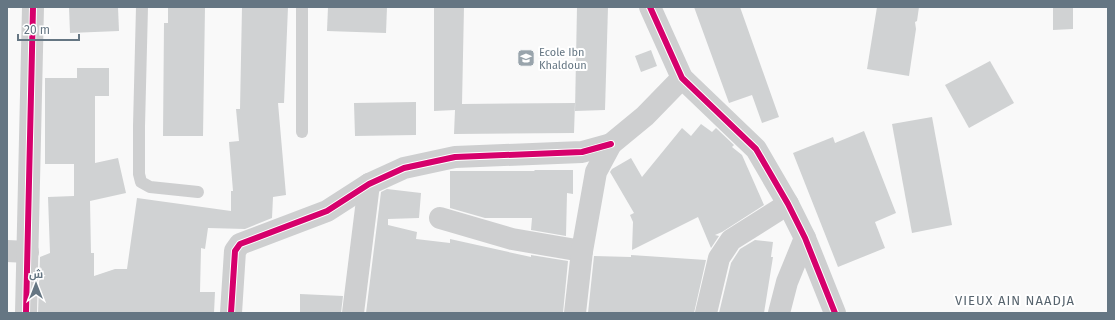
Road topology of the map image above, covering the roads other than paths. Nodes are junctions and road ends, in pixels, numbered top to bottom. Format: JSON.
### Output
{"nodes":[{"id":1,"x":33,"y":7,"type":"edge"},
{"id":2,"x":142,"y":7,"type":"edge"},
{"id":3,"x":302,"y":7,"type":"edge"},
{"id":4,"x":650,"y":7,"type":"edge"},
{"id":5,"x":682,"y":78,"type":"junction"},
{"id":6,"x":302,"y":132,"type":"dead end"},
{"id":7,"x":611,"y":144,"type":"junction"},
{"id":8,"x":370,"y":184,"type":"junction"},
{"id":9,"x":198,"y":192,"type":"dead end"},
{"id":10,"x":788,"y":204,"type":"junction"},
{"id":11,"x":440,"y":218,"type":"dead end"},
{"id":12,"x":805,"y":238,"type":"junction"},
{"id":13,"x":582,"y":251,"type":"junction"},
{"id":14,"x":17,"y":252,"type":"edge"},
{"id":15,"x":26,"y":313,"type":"edge"},
{"id":16,"x":231,"y":313,"type":"edge"},
{"id":17,"x":353,"y":313,"type":"edge"},
{"id":18,"x":575,"y":313,"type":"edge"},
{"id":19,"x":706,"y":313,"type":"edge"},
{"id":20,"x":779,"y":313,"type":"edge"},
{"id":21,"x":834,"y":313,"type":"edge"}],
"edges":[{"from":1,"to":14,"type":"street"},
{"from":2,"to":9,"type":"lane"},
{"from":3,"to":6,"type":"lane"},
{"from":4,"to":5,"type":"street"},
{"from":5,"to":7,"type":"street"},
{"from":5,"to":10,"type":"street"},
{"from":7,"to":8,"type":"street"},
{"from":7,"to":13,"type":"street"},
{"from":8,"to":16,"type":"street"},
{"from":8,"to":17,"type":"street"},
{"from":10,"to":12,"type":"street"},
{"from":10,"to":19,"type":"street"},
{"from":11,"to":13,"type":"street"},
{"from":12,"to":20,"type":"street"},
{"from":12,"to":21,"type":"street"},
{"from":13,"to":18,"type":"street"},
{"from":14,"to":15,"type":"street"}]}
